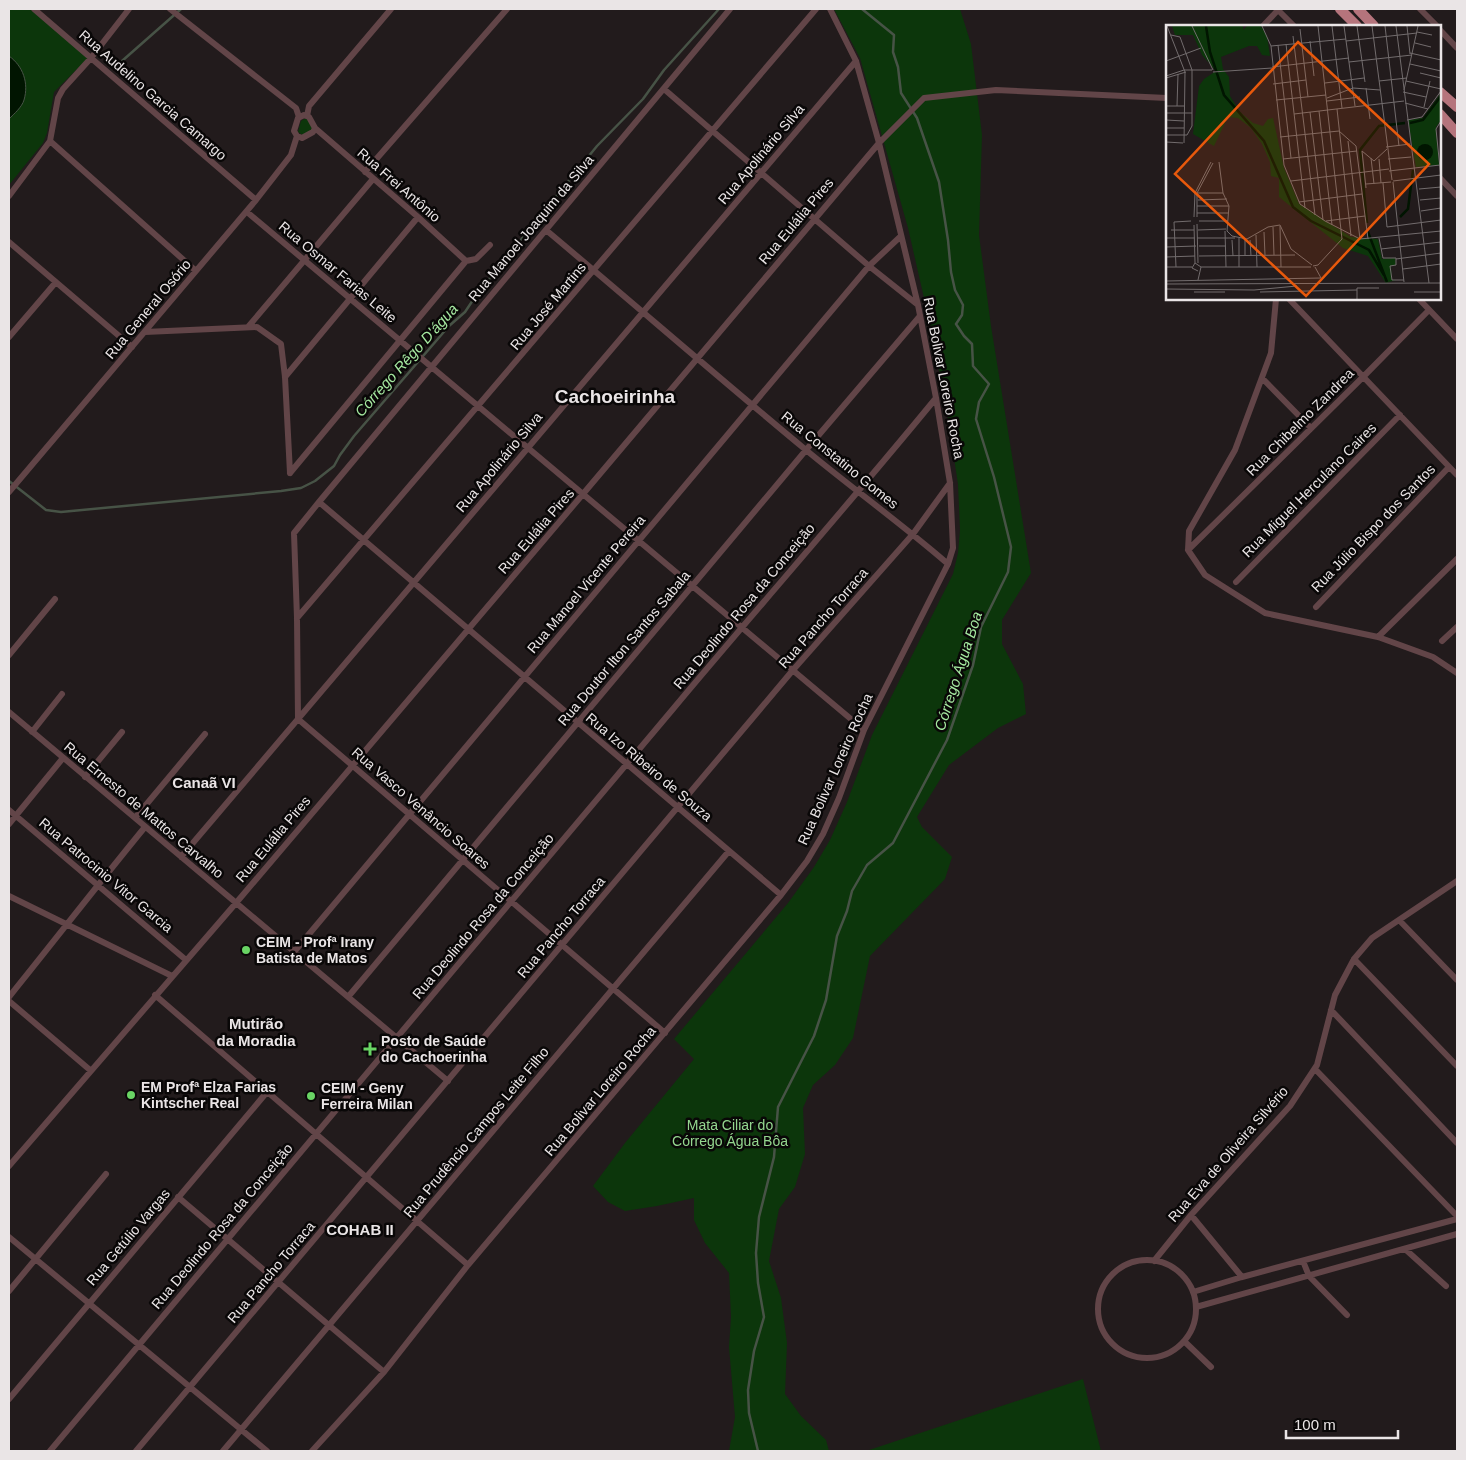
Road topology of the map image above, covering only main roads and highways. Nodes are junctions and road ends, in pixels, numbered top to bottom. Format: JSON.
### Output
{"nodes":[{"id":1,"x":1340,"y":9,"type":"edge"},
{"id":2,"x":1358,"y":9,"type":"edge"},
{"id":3,"x":1356,"y":25,"type":"edge"},
{"id":4,"x":1373,"y":25,"type":"edge"},
{"id":5,"x":1441,"y":93,"type":"edge"},
{"id":6,"x":1457,"y":107,"type":"edge"},
{"id":7,"x":1441,"y":115,"type":"edge"},
{"id":8,"x":1457,"y":133,"type":"edge"}],
"edges":[{"from":1,"to":3,"type":"highway"},
{"from":2,"to":4,"type":"highway"},
{"from":5,"to":6,"type":"highway"},
{"from":7,"to":8,"type":"highway"}]}
